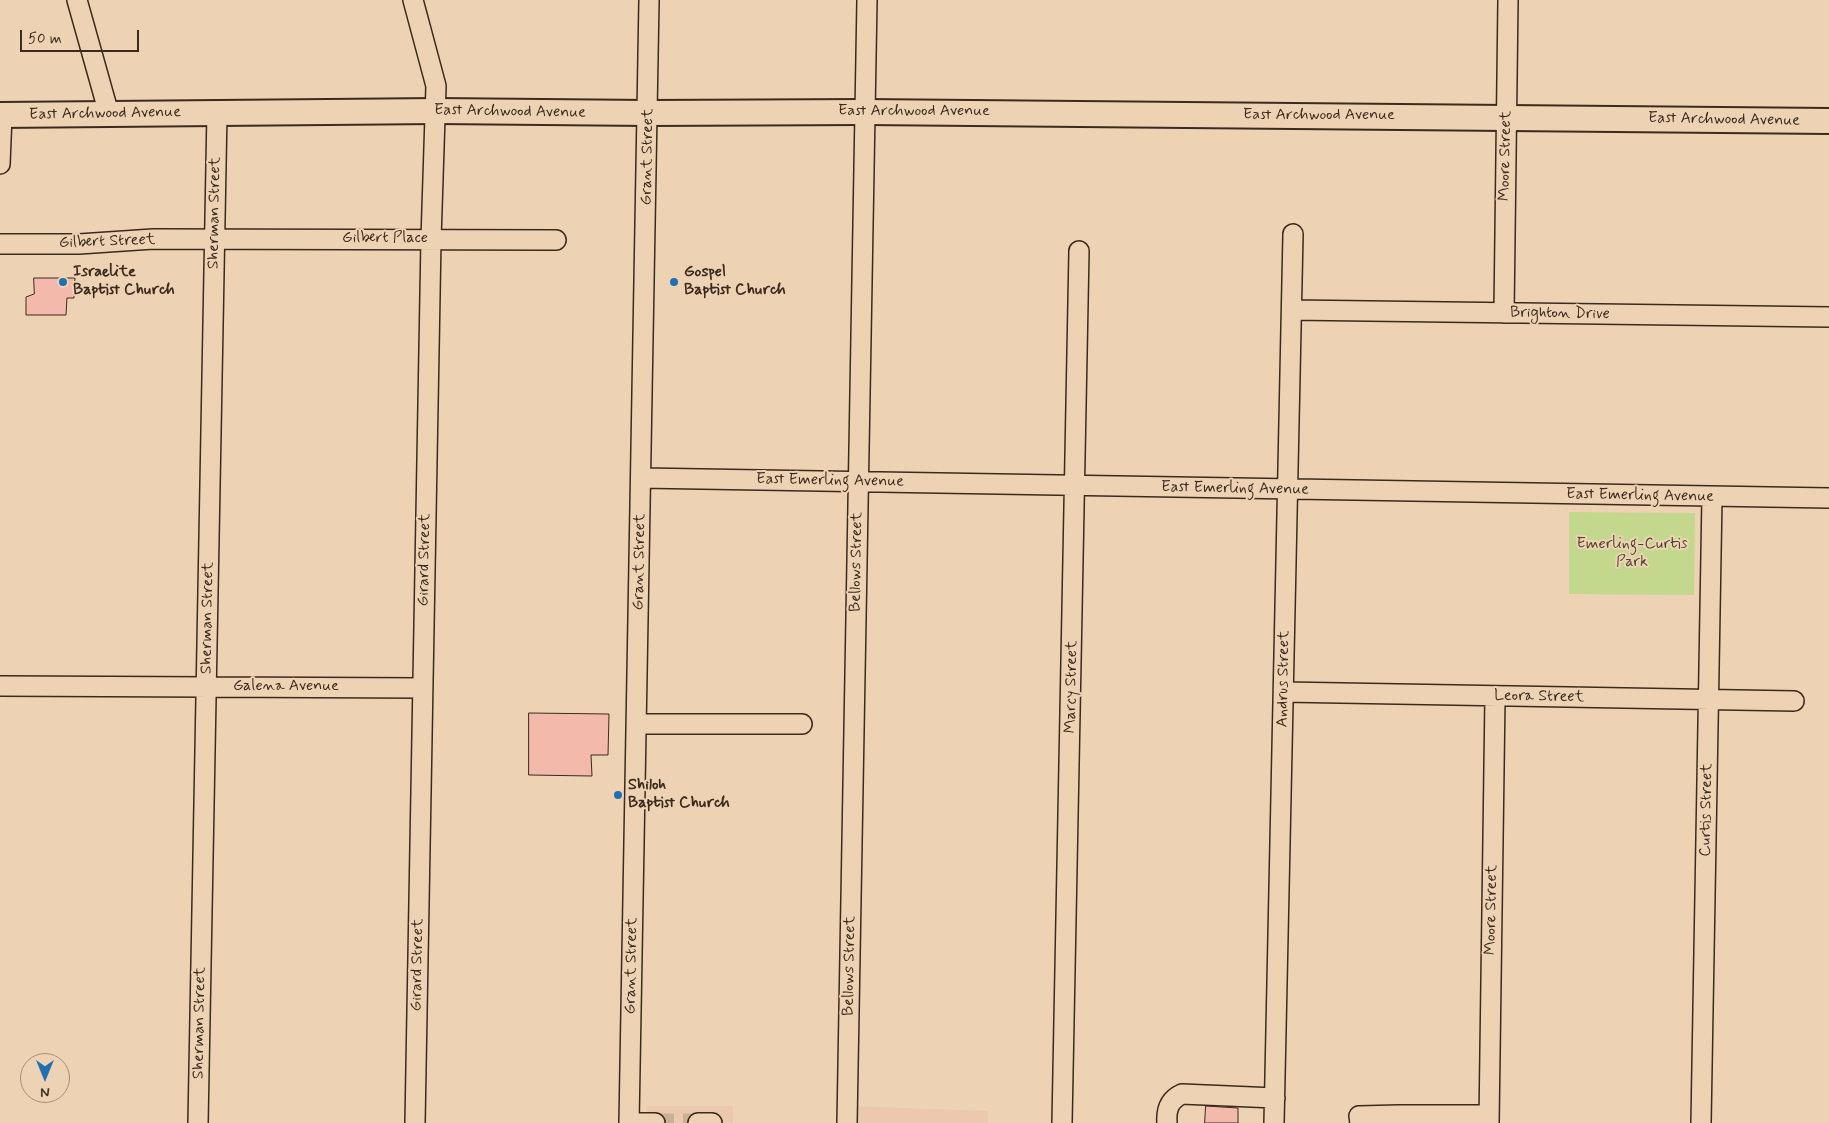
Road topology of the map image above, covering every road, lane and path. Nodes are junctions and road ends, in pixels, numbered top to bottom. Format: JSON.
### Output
{"nodes":[{"id":1,"x":77,"y":0,"type":"edge"},
{"id":2,"x":414,"y":0,"type":"edge"},
{"id":3,"x":649,"y":0,"type":"edge"},
{"id":4,"x":867,"y":0,"type":"edge"},
{"id":5,"x":1508,"y":0,"type":"edge"},
{"id":6,"x":437,"y":111,"type":"junction"},
{"id":7,"x":217,"y":112,"type":"junction"},
{"id":8,"x":865,"y":112,"type":"junction"},
{"id":9,"x":648,"y":113,"type":"junction"},
{"id":10,"x":109,"y":114,"type":"junction"},
{"id":11,"x":1,"y":115,"type":"edge"},
{"id":12,"x":1507,"y":117,"type":"junction"},
{"id":13,"x":1829,"y":121,"type":"edge"},
{"id":14,"x":0,"y":164,"type":"edge"},
{"id":15,"x":1293,"y":234,"type":"dead end"},
{"id":16,"x":431,"y":239,"type":"junction"},
{"id":17,"x":556,"y":240,"type":"dead end"},
{"id":18,"x":214,"y":241,"type":"junction"},
{"id":19,"x":0,"y":244,"type":"edge"},
{"id":20,"x":1079,"y":251,"type":"dead end"},
{"id":21,"x":1292,"y":310,"type":"junction"},
{"id":22,"x":1504,"y":313,"type":"junction"},
{"id":23,"x":1829,"y":317,"type":"edge"},
{"id":24,"x":642,"y":478,"type":"junction"},
{"id":25,"x":859,"y":481,"type":"junction"},
{"id":26,"x":1076,"y":486,"type":"junction"},
{"id":27,"x":1288,"y":490,"type":"junction"},
{"id":28,"x":1712,"y":497,"type":"junction"},
{"id":29,"x":1829,"y":498,"type":"edge"},
{"id":30,"x":0,"y":686,"type":"edge"},
{"id":31,"x":207,"y":686,"type":"junction"},
{"id":32,"x":422,"y":688,"type":"junction"},
{"id":33,"x":1284,"y":692,"type":"junction"},
{"id":34,"x":1494,"y":697,"type":"junction"},
{"id":35,"x":1708,"y":699,"type":"junction"},
{"id":36,"x":1794,"y":702,"type":"dead end"},
{"id":37,"x":637,"y":724,"type":"junction"},
{"id":38,"x":802,"y":724,"type":"dead end"},
{"id":39,"x":1275,"y":1098,"type":"junction"},
{"id":40,"x":1399,"y":1119,"type":"edge"},
{"id":41,"x":1489,"y":1119,"type":"edge"},
{"id":42,"x":198,"y":1123,"type":"edge"},
{"id":43,"x":415,"y":1123,"type":"edge"},
{"id":44,"x":629,"y":1123,"type":"edge"},
{"id":45,"x":654,"y":1123,"type":"edge"},
{"id":46,"x":698,"y":1123,"type":"edge"},
{"id":47,"x":712,"y":1123,"type":"edge"},
{"id":48,"x":847,"y":1123,"type":"edge"},
{"id":49,"x":1062,"y":1123,"type":"edge"},
{"id":50,"x":1167,"y":1123,"type":"edge"},
{"id":51,"x":1274,"y":1123,"type":"edge"},
{"id":52,"x":1360,"y":1123,"type":"edge"},
{"id":53,"x":1700,"y":1123,"type":"edge"}],
"edges":[{"from":1,"to":10,"type":"street"},
{"from":2,"to":6,"type":"street","name":"Girard Street"},
{"from":3,"to":9,"type":"street","name":"Grant Street"},
{"from":4,"to":8,"type":"street","name":"Bellows Street"},
{"from":5,"to":12,"type":"street","name":"Moore Street"},
{"from":6,"to":7,"type":"main road","name":"East Archwood Avenue"},
{"from":6,"to":9,"type":"main road","name":"East Archwood Avenue"},
{"from":6,"to":16,"type":"street","name":"Girard Street"},
{"from":7,"to":10,"type":"main road","name":"East Archwood Avenue"},
{"from":7,"to":18,"type":"street","name":"Sherman Street"},
{"from":8,"to":9,"type":"main road","name":"East Archwood Avenue"},
{"from":8,"to":12,"type":"main road","name":"East Archwood Avenue"},
{"from":8,"to":25,"type":"street","name":"Bellows Street"},
{"from":9,"to":24,"type":"street","name":"Grant Street"},
{"from":10,"to":11,"type":"main road","name":"East Archwood Avenue"},
{"from":11,"to":14,"type":"street"},
{"from":12,"to":13,"type":"main road","name":"East Archwood Avenue"},
{"from":12,"to":22,"type":"street","name":"Moore Street"},
{"from":15,"to":21,"type":"street","name":"Andrus Street"},
{"from":16,"to":17,"type":"street","name":"Gilbert Place"},
{"from":16,"to":18,"type":"street","name":"Gilbert Place"},
{"from":16,"to":32,"type":"street","name":"Girard Street"},
{"from":18,"to":19,"type":"street","name":"Gilbert Street"},
{"from":18,"to":31,"type":"street","name":"Sherman Street"},
{"from":20,"to":26,"type":"street","name":"Marcy Street"},
{"from":21,"to":22,"type":"street","name":"Brighton Drive"},
{"from":21,"to":27,"type":"street","name":"Andrus Street"},
{"from":22,"to":23,"type":"street","name":"Brighton Drive"},
{"from":24,"to":25,"type":"street","name":"East Emerling Avenue"},
{"from":24,"to":37,"type":"street","name":"Grant Street"},
{"from":25,"to":26,"type":"street","name":"East Emerling Avenue"},
{"from":25,"to":48,"type":"street","name":"Bellows Street"},
{"from":26,"to":27,"type":"street","name":"East Emerling Avenue"},
{"from":26,"to":49,"type":"street","name":"Marcy Street"},
{"from":27,"to":28,"type":"street","name":"East Emerling Avenue"},
{"from":27,"to":33,"type":"street","name":"Andrus Street"},
{"from":28,"to":29,"type":"street","name":"East Emerling Avenue"},
{"from":28,"to":35,"type":"street","name":"Curtis Street"},
{"from":30,"to":31,"type":"street","name":"Galena Avenue"},
{"from":31,"to":32,"type":"street","name":"Galena Avenue"},
{"from":31,"to":42,"type":"street","name":"Sherman Street"},
{"from":32,"to":43,"type":"street","name":"Girard Street"},
{"from":33,"to":34,"type":"street","name":"Leora Street"},
{"from":33,"to":39,"type":"street","name":"Andrus Street"},
{"from":34,"to":35,"type":"street","name":"Leora Street"},
{"from":34,"to":41,"type":"street","name":"Moore Street"},
{"from":35,"to":36,"type":"street","name":"Leora Street"},
{"from":35,"to":53,"type":"street","name":"Curtis Street"},
{"from":37,"to":38,"type":"street"},
{"from":37,"to":44,"type":"street","name":"Grant Street"},
{"from":39,"to":50,"type":"street"},
{"from":39,"to":51,"type":"street","name":"Andrus Street"},
{"from":40,"to":41,"type":"street"},
{"from":40,"to":52,"type":"street"},
{"from":44,"to":45,"type":"street"},
{"from":46,"to":47,"type":"street"}]}
